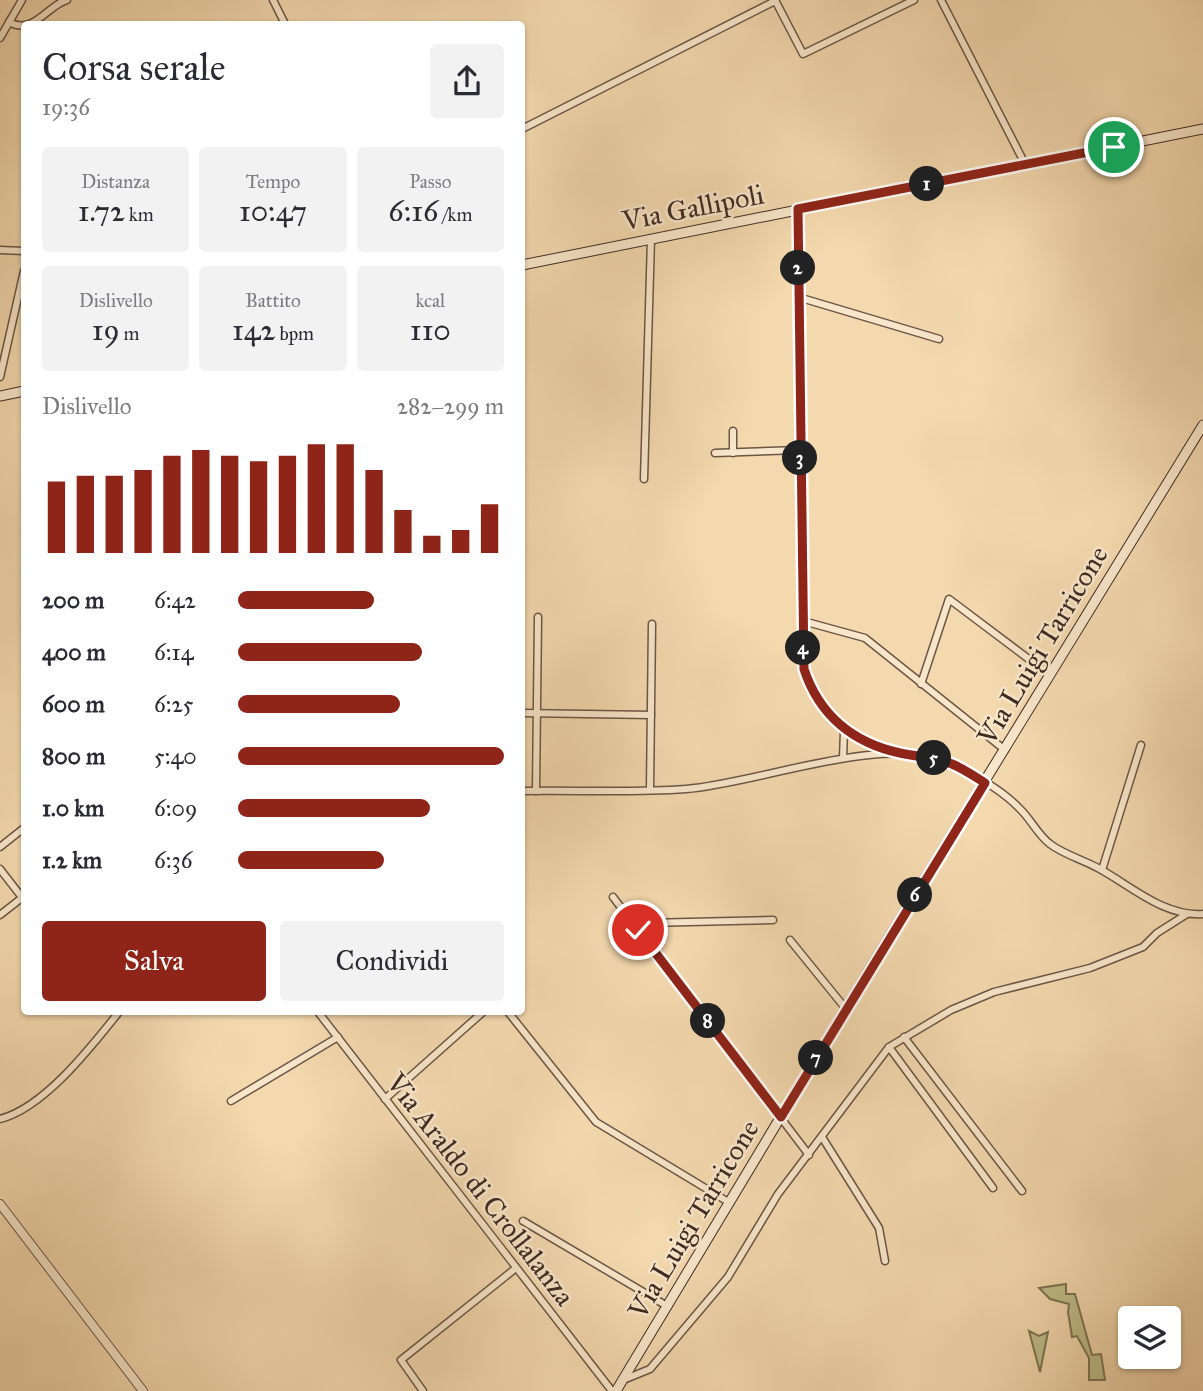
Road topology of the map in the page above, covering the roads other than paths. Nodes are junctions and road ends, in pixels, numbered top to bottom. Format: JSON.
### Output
{"nodes":[{"id":1,"x":67,"y":0,"type":"edge"},
{"id":2,"x":273,"y":0,"type":"edge"},
{"id":3,"x":914,"y":0,"type":"edge"},
{"id":4,"x":941,"y":0,"type":"edge"},
{"id":5,"x":775,"y":1,"type":"edge"},
{"id":6,"x":21,"y":2,"type":"edge"},
{"id":7,"x":36,"y":21,"type":"edge"},
{"id":8,"x":284,"y":21,"type":"edge"},
{"id":9,"x":9,"y":22,"type":"junction"},
{"id":10,"x":21,"y":25,"type":"edge"},
{"id":11,"x":0,"y":38,"type":"edge"},
{"id":12,"x":525,"y":127,"type":"edge"},
{"id":13,"x":1203,"y":129,"type":"edge"},
{"id":14,"x":1025,"y":164,"type":"junction"},
{"id":15,"x":798,"y":209,"type":"junction"},
{"id":16,"x":651,"y":239,"type":"junction"},
{"id":17,"x":0,"y":250,"type":"edge"},
{"id":18,"x":21,"y":251,"type":"edge"},
{"id":19,"x":525,"y":264,"type":"edge"},
{"id":20,"x":21,"y":284,"type":"edge"},
{"id":21,"x":799,"y":297,"type":"junction"},
{"id":22,"x":939,"y":339,"type":"dead end"},
{"id":23,"x":0,"y":377,"type":"edge"},
{"id":24,"x":21,"y":392,"type":"edge"},
{"id":25,"x":0,"y":396,"type":"edge"},
{"id":26,"x":1203,"y":425,"type":"edge"},
{"id":27,"x":733,"y":431,"type":"dead end"},
{"id":28,"x":800,"y":450,"type":"junction"},
{"id":29,"x":715,"y":453,"type":"dead end"},
{"id":30,"x":733,"y":453,"type":"junction"},
{"id":31,"x":644,"y":479,"type":"dead end"},
{"id":32,"x":538,"y":617,"type":"dead end"},
{"id":33,"x":803,"y":621,"type":"junction"},
{"id":34,"x":652,"y":624,"type":"dead end"},
{"id":35,"x":1050,"y":676,"type":"junction"},
{"id":36,"x":921,"y":684,"type":"junction"},
{"id":37,"x":525,"y":713,"type":"edge"},
{"id":38,"x":537,"y":714,"type":"junction"},
{"id":39,"x":651,"y":715,"type":"junction"},
{"id":40,"x":844,"y":731,"type":"junction"},
{"id":41,"x":1141,"y":746,"type":"dead end"},
{"id":42,"x":1005,"y":750,"type":"junction"},
{"id":43,"x":900,"y":753,"type":"junction"},
{"id":44,"x":843,"y":758,"type":"junction"},
{"id":45,"x":985,"y":783,"type":"junction"},
{"id":46,"x":536,"y":789,"type":"junction"},
{"id":47,"x":650,"y":789,"type":"junction"},
{"id":48,"x":525,"y":791,"type":"edge"},
{"id":49,"x":21,"y":830,"type":"edge"},
{"id":50,"x":0,"y":847,"type":"edge"},
{"id":51,"x":0,"y":869,"type":"edge"},
{"id":52,"x":1102,"y":870,"type":"junction"},
{"id":53,"x":21,"y":894,"type":"edge"},
{"id":54,"x":613,"y":897,"type":"dead end"},
{"id":55,"x":21,"y":900,"type":"edge"},
{"id":56,"x":1187,"y":914,"type":"junction"},
{"id":57,"x":1203,"y":914,"type":"edge"},
{"id":58,"x":0,"y":915,"type":"edge"},
{"id":59,"x":773,"y":920,"type":"dead end"},
{"id":60,"x":638,"y":930,"type":"junction"},
{"id":61,"x":790,"y":940,"type":"dead end"},
{"id":62,"x":846,"y":1009,"type":"junction"},
{"id":63,"x":113,"y":1015,"type":"edge"},
{"id":64,"x":320,"y":1015,"type":"edge"},
{"id":65,"x":480,"y":1015,"type":"edge"},
{"id":66,"x":510,"y":1015,"type":"edge"},
{"id":67,"x":338,"y":1037,"type":"junction"},
{"id":68,"x":904,"y":1037,"type":"junction"},
{"id":69,"x":889,"y":1047,"type":"junction"},
{"id":70,"x":385,"y":1098,"type":"junction"},
{"id":71,"x":231,"y":1101,"type":"dead end"},
{"id":72,"x":781,"y":1117,"type":"junction"},
{"id":73,"x":0,"y":1119,"type":"edge"},
{"id":74,"x":822,"y":1137,"type":"junction"},
{"id":75,"x":808,"y":1155,"type":"junction"},
{"id":76,"x":993,"y":1188,"type":"dead end"},
{"id":77,"x":1022,"y":1191,"type":"dead end"},
{"id":78,"x":730,"y":1203,"type":"junction"},
{"id":79,"x":0,"y":1204,"type":"edge"},
{"id":80,"x":523,"y":1221,"type":"dead end"},
{"id":81,"x":886,"y":1261,"type":"dead end"},
{"id":82,"x":516,"y":1268,"type":"junction"},
{"id":83,"x":667,"y":1306,"type":"junction"},
{"id":84,"x":623,"y":1380,"type":"junction"},
{"id":85,"x":143,"y":1391,"type":"edge"},
{"id":86,"x":423,"y":1391,"type":"edge"},
{"id":87,"x":614,"y":1391,"type":"edge"}],
"edges":[{"from":1,"to":7,"type":"street"},
{"from":2,"to":8,"type":"street"},
{"from":3,"to":5,"type":"street"},
{"from":4,"to":14,"type":"street"},
{"from":5,"to":12,"type":"street"},
{"from":6,"to":9,"type":"street"},
{"from":9,"to":10,"type":"street"},
{"from":9,"to":11,"type":"street"},
{"from":13,"to":14,"type":"main road","name":"Via Gallipoli"},
{"from":14,"to":15,"type":"main road","name":"Via Gallipoli"},
{"from":15,"to":16,"type":"main road","name":"Via Gallipoli"},
{"from":15,"to":21,"type":"street"},
{"from":16,"to":19,"type":"main road","name":"Via Gallipoli"},
{"from":16,"to":31,"type":"street"},
{"from":17,"to":18,"type":"street"},
{"from":20,"to":23,"type":"street"},
{"from":21,"to":22,"type":"street"},
{"from":21,"to":28,"type":"street"},
{"from":24,"to":25,"type":"main road"},
{"from":26,"to":35,"type":"main road","name":"Via Luigi Tarricone"},
{"from":27,"to":30,"type":"street"},
{"from":28,"to":30,"type":"street"},
{"from":28,"to":33,"type":"street"},
{"from":29,"to":30,"type":"street"},
{"from":32,"to":38,"type":"street"},
{"from":33,"to":36,"type":"street"},
{"from":33,"to":40,"type":"street"},
{"from":34,"to":39,"type":"street"},
{"from":35,"to":36,"type":"street"},
{"from":35,"to":42,"type":"main road","name":"Via Luigi Tarricone"},
{"from":36,"to":42,"type":"street"},
{"from":37,"to":38,"type":"street"},
{"from":38,"to":39,"type":"street"},
{"from":38,"to":46,"type":"street"},
{"from":39,"to":47,"type":"street"},
{"from":40,"to":43,"type":"street"},
{"from":40,"to":44,"type":"street"},
{"from":41,"to":52,"type":"street"},
{"from":42,"to":45,"type":"main road","name":"Via Luigi Tarricone"},
{"from":43,"to":44,"type":"street"},
{"from":43,"to":45,"type":"street"},
{"from":44,"to":47,"type":"street"},
{"from":45,"to":52,"type":"street"},
{"from":45,"to":62,"type":"main road","name":"Via Luigi Tarricone"},
{"from":46,"to":47,"type":"street"},
{"from":46,"to":48,"type":"street"},
{"from":49,"to":50,"type":"street"},
{"from":51,"to":53,"type":"street"},
{"from":52,"to":56,"type":"street"},
{"from":54,"to":60,"type":"street"},
{"from":55,"to":58,"type":"street"},
{"from":56,"to":57,"type":"street"},
{"from":56,"to":68,"type":"street"},
{"from":59,"to":60,"type":"street"},
{"from":60,"to":72,"type":"street"},
{"from":61,"to":62,"type":"street"},
{"from":62,"to":72,"type":"main road","name":"Via Luigi Tarricone"},
{"from":63,"to":73,"type":"street"},
{"from":64,"to":67,"type":"street","name":"Via Araldo di Crollalanza"},
{"from":65,"to":70,"type":"street"},
{"from":66,"to":78,"type":"street"},
{"from":67,"to":70,"type":"street","name":"Via Araldo di Crollalanza"},
{"from":67,"to":71,"type":"street"},
{"from":68,"to":69,"type":"street"},
{"from":68,"to":77,"type":"street"},
{"from":69,"to":74,"type":"street"},
{"from":69,"to":76,"type":"street"},
{"from":70,"to":82,"type":"street","name":"Via Araldo di Crollalanza"},
{"from":72,"to":75,"type":"street"},
{"from":72,"to":78,"type":"main road","name":"Via Luigi Tarricone"},
{"from":74,"to":75,"type":"street"},
{"from":74,"to":81,"type":"street"},
{"from":75,"to":84,"type":"street"},
{"from":78,"to":83,"type":"main road","name":"Via Luigi Tarricone"},
{"from":79,"to":85,"type":"street"},
{"from":80,"to":83,"type":"street"},
{"from":82,"to":86,"type":"street"},
{"from":82,"to":87,"type":"street","name":"Via Araldo di Crollalanza"},
{"from":83,"to":84,"type":"main road","name":"Via Luigi Tarricone"},
{"from":84,"to":87,"type":"main road","name":"Via Luigi Tarricone"}]}
